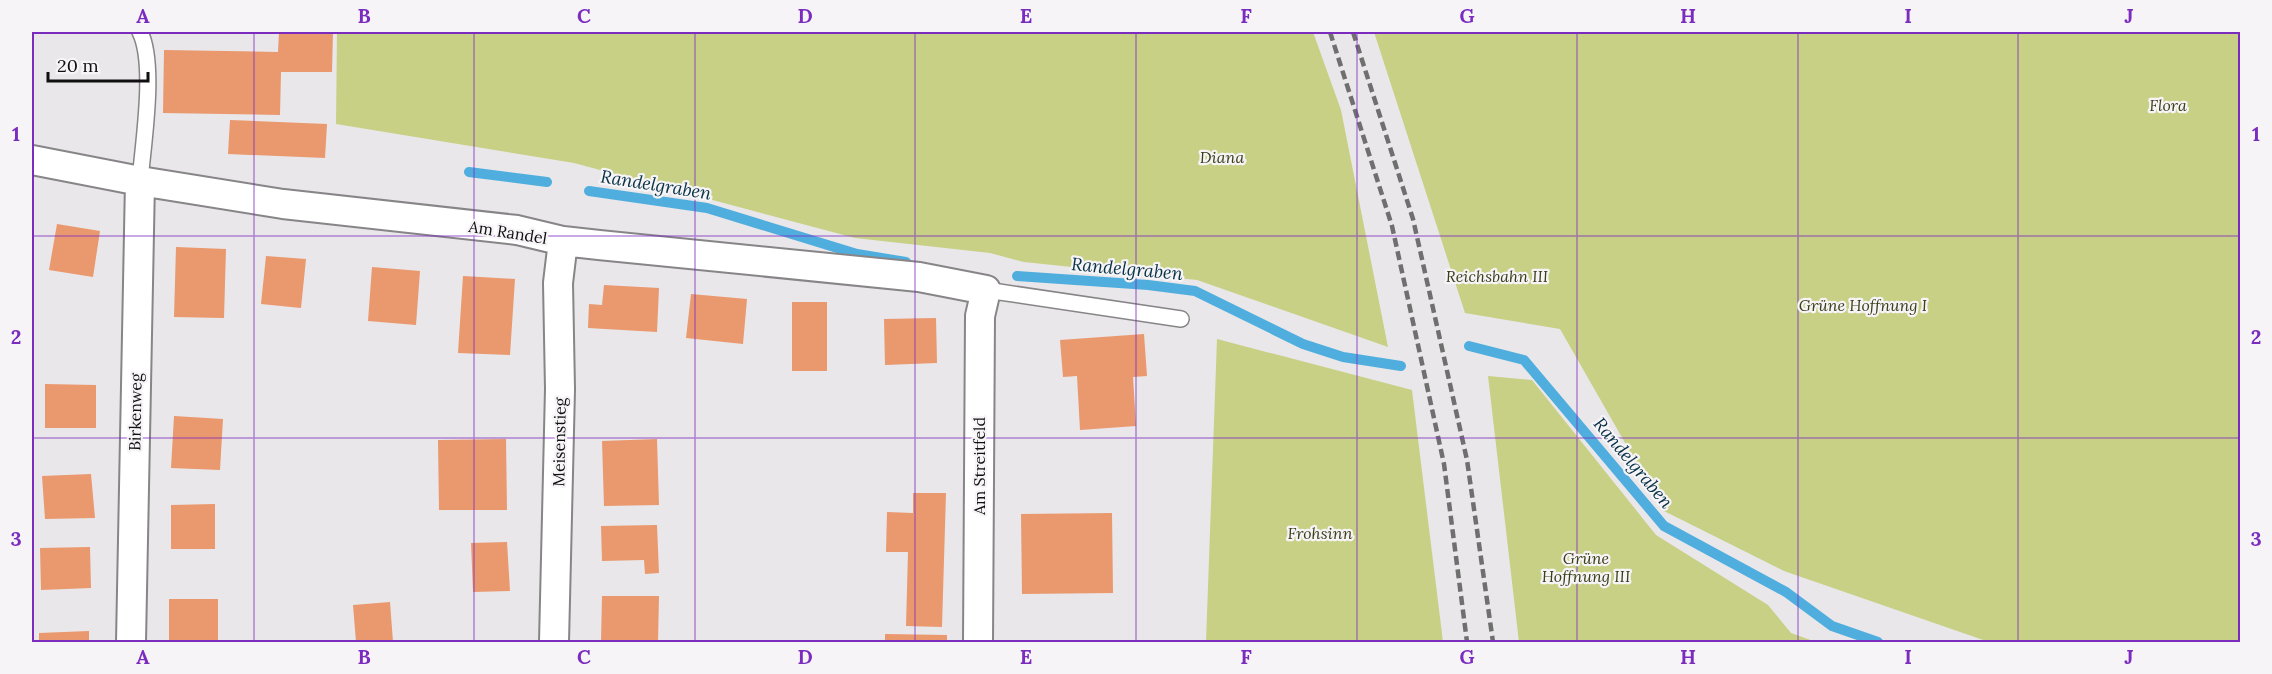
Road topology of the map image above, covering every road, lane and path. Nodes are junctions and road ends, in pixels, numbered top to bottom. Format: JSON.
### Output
{"nodes":[{"id":1,"x":140,"y":32,"type":"edge"},
{"id":2,"x":32,"y":160,"type":"edge"},
{"id":3,"x":140,"y":181,"type":"junction"},
{"id":4,"x":563,"y":241,"type":"junction"},
{"id":5,"x":986,"y":290,"type":"junction"},
{"id":6,"x":1181,"y":319,"type":"dead end"},
{"id":7,"x":131,"y":642,"type":"edge"},
{"id":8,"x":554,"y":642,"type":"edge"},
{"id":9,"x":978,"y":642,"type":"edge"}],
"edges":[{"from":1,"to":3,"type":"lane"},
{"from":2,"to":3,"type":"street","name":"Am Randel"},
{"from":3,"to":4,"type":"street","name":"Am Randel"},
{"from":3,"to":7,"type":"street","name":"Birkenweg"},
{"from":4,"to":5,"type":"street","name":"Am Randel"},
{"from":4,"to":8,"type":"street","name":"Meisenstieg"},
{"from":5,"to":6,"type":"lane"},
{"from":5,"to":9,"type":"street","name":"Am Streitfeld"}]}
